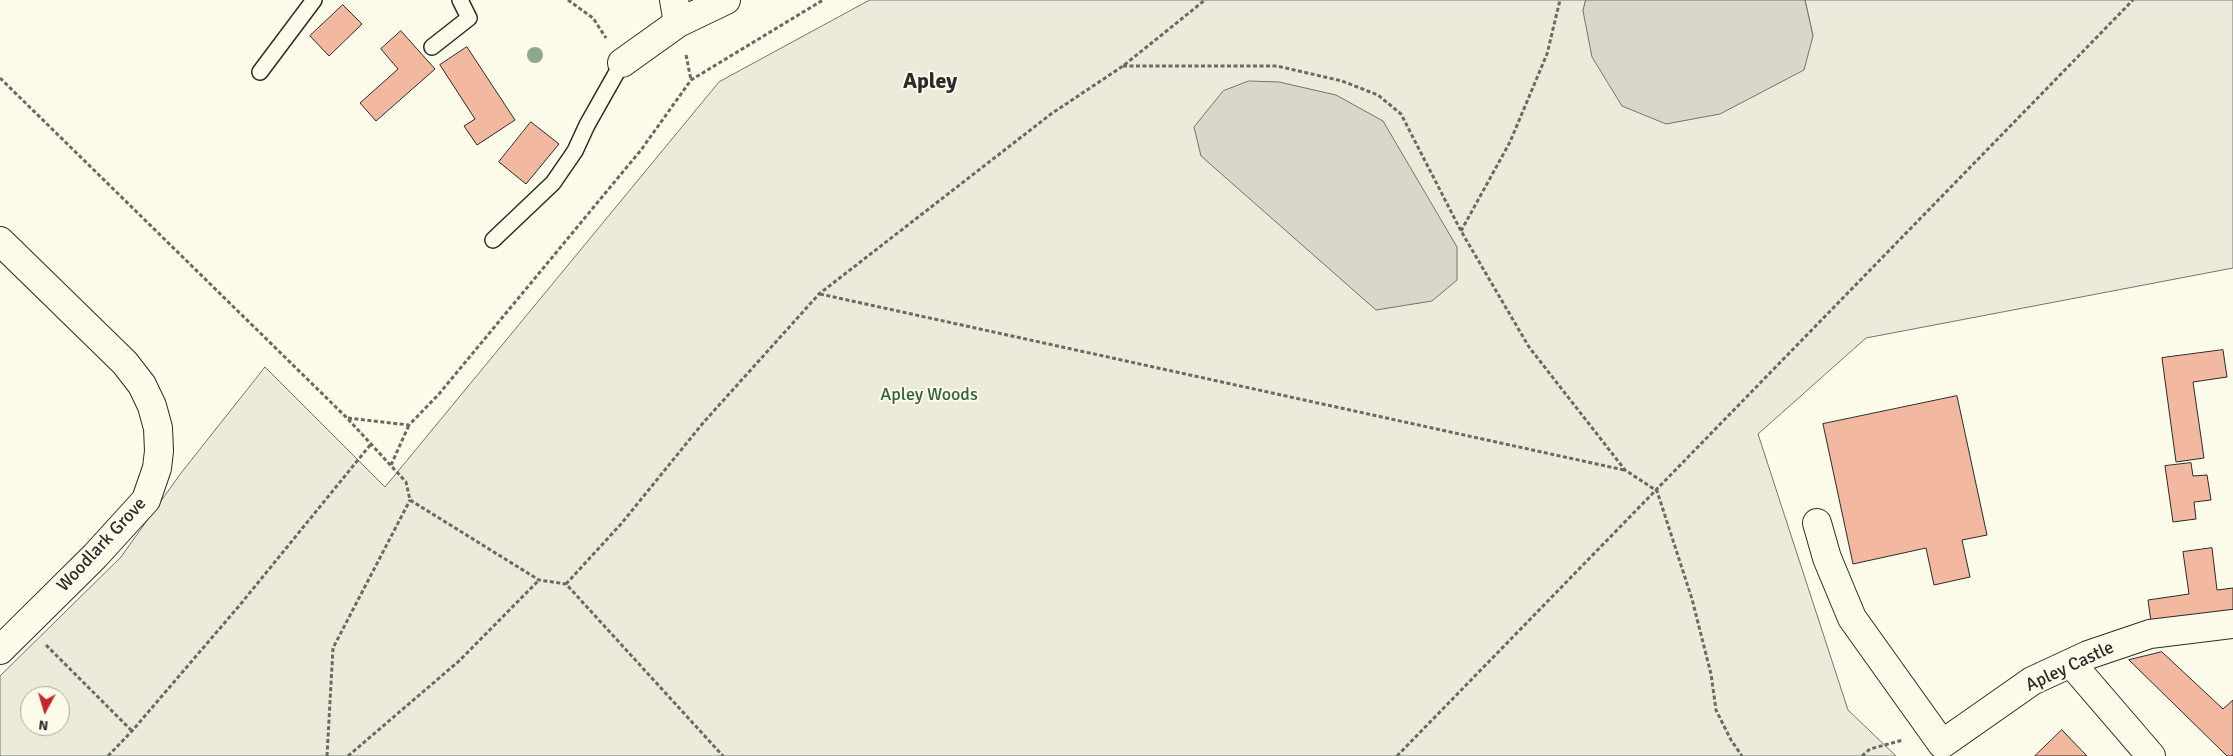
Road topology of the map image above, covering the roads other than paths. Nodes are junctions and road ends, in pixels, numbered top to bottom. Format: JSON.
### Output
{"nodes":[{"id":1,"x":314,"y":0,"type":"edge"},
{"id":2,"x":460,"y":0,"type":"edge"},
{"id":3,"x":726,"y":0,"type":"edge"},
{"id":4,"x":676,"y":11,"type":"edge"},
{"id":5,"x":432,"y":47,"type":"dead end"},
{"id":6,"x":622,"y":63,"type":"joint"},
{"id":7,"x":260,"y":72,"type":"dead end"},
{"id":8,"x":492,"y":240,"type":"dead end"},
{"id":9,"x":0,"y":241,"type":"edge"},
{"id":10,"x":1817,"y":523,"type":"dead end"},
{"id":11,"x":2233,"y":624,"type":"edge"},
{"id":12,"x":0,"y":650,"type":"edge"},
{"id":13,"x":2071,"y":663,"type":"junction"},
{"id":14,"x":2151,"y":756,"type":"edge"}],
"edges":[{"from":1,"to":7,"type":"lane"},
{"from":2,"to":5,"type":"lane"},
{"from":3,"to":4,"type":"street"},
{"from":4,"to":6,"type":"street"},
{"from":6,"to":8,"type":"lane"},
{"from":9,"to":12,"type":"street","name":"Woodlark Grove"},
{"from":10,"to":13,"type":"street","name":"Apley Castle"},
{"from":11,"to":13,"type":"street","name":"Apley Castle"},
{"from":13,"to":14,"type":"street"}]}
